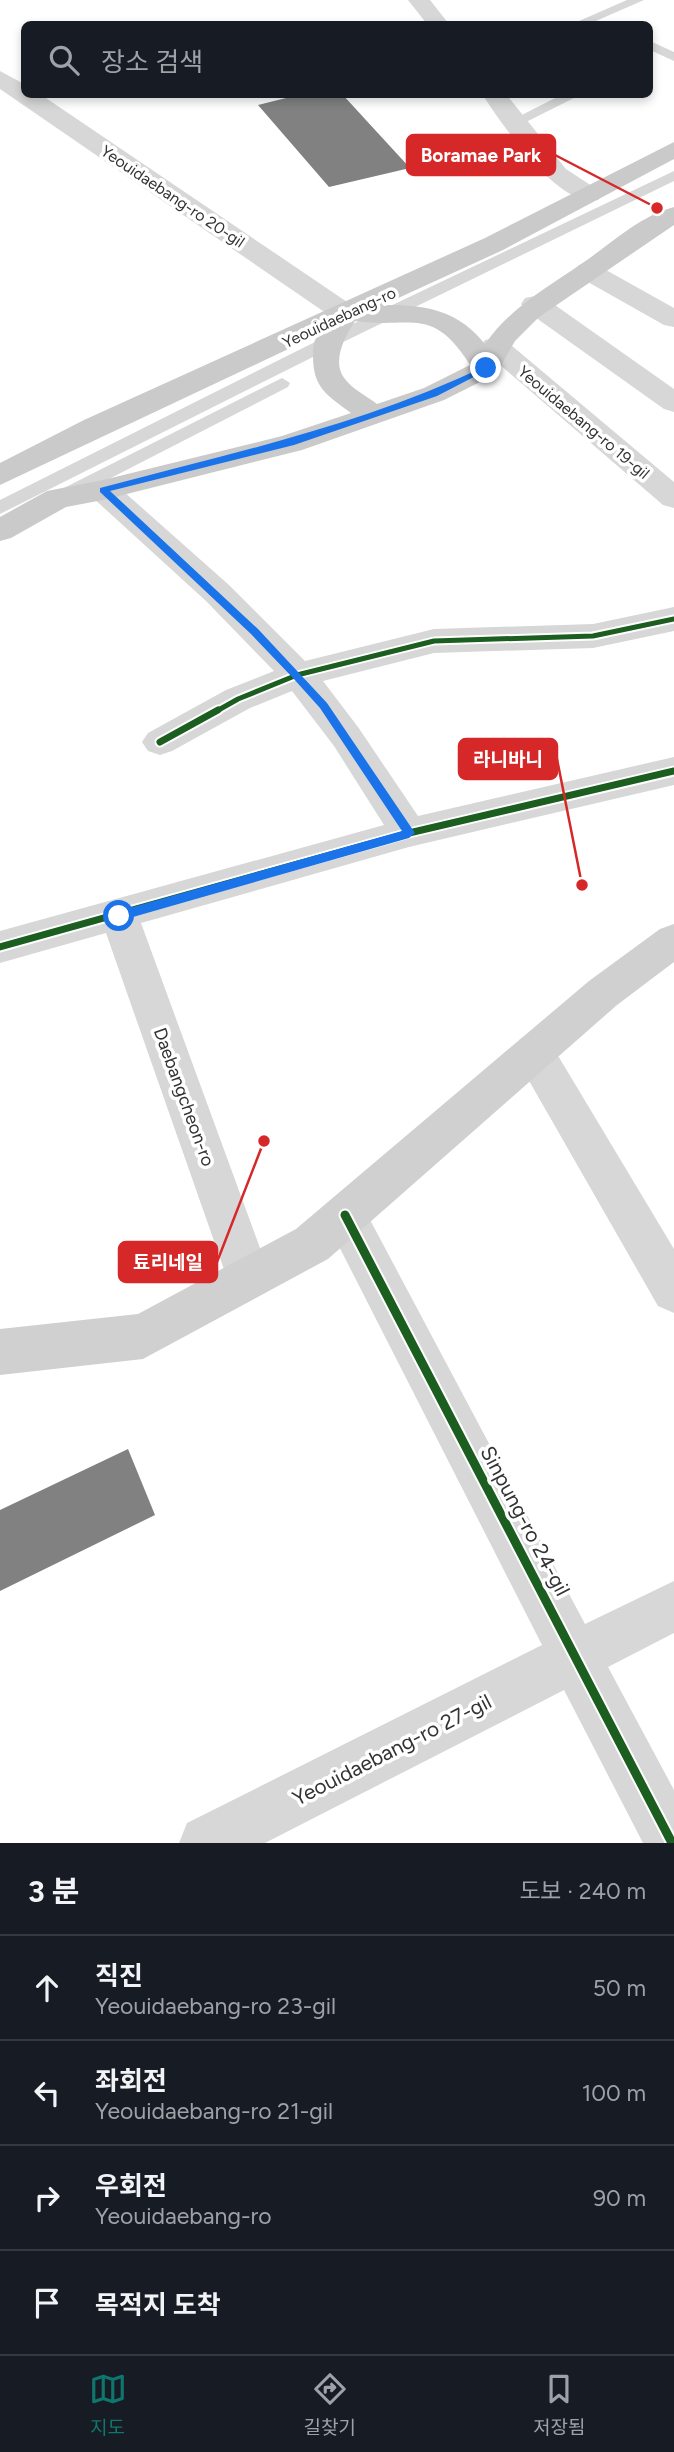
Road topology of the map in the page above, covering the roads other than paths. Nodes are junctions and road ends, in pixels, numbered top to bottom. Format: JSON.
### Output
{"nodes":[{"id":1,"x":419,"y":0,"type":"edge"},
{"id":2,"x":638,"y":0,"type":"edge"},
{"id":3,"x":597,"y":17,"type":"junction"},
{"id":4,"x":436,"y":21,"type":"edge"},
{"id":5,"x":587,"y":21,"type":"edge"},
{"id":6,"x":604,"y":21,"type":"edge"},
{"id":7,"x":653,"y":46,"type":"edge"},
{"id":8,"x":671,"y":53,"type":"edge"},
{"id":9,"x":653,"y":60,"type":"edge"},
{"id":10,"x":0,"y":78,"type":"edge"},
{"id":11,"x":21,"y":92,"type":"edge"},
{"id":12,"x":29,"y":98,"type":"edge"},
{"id":13,"x":496,"y":98,"type":"edge"},
{"id":14,"x":566,"y":98,"type":"edge"},
{"id":15,"x":515,"y":122,"type":"junction"},
{"id":16,"x":674,"y":149,"type":"edge"},
{"id":17,"x":674,"y":175,"type":"edge"},
{"id":18,"x":674,"y":188,"type":"edge"},
{"id":19,"x":589,"y":195,"type":"junction"},
{"id":20,"x":674,"y":215,"type":"edge"},
{"id":21,"x":588,"y":271,"type":"junction"},
{"id":22,"x":535,"y":304,"type":"junction"},
{"id":23,"x":346,"y":314,"type":"junction"},
{"id":24,"x":404,"y":314,"type":"junction"},
{"id":25,"x":674,"y":319,"type":"edge"},
{"id":26,"x":328,"y":351,"type":"junction"},
{"id":27,"x":491,"y":357,"type":"junction"},
{"id":28,"x":674,"y":403,"type":"edge"},
{"id":29,"x":374,"y":416,"type":"junction"},
{"id":30,"x":0,"y":475,"type":"edge"},
{"id":31,"x":103,"y":490,"type":"junction"},
{"id":32,"x":58,"y":498,"type":"junction"},
{"id":33,"x":674,"y":498,"type":"edge"},
{"id":34,"x":0,"y":509,"type":"edge"},
{"id":35,"x":0,"y":531,"type":"edge"},
{"id":36,"x":674,"y":619,"type":"edge"},
{"id":37,"x":297,"y":675,"type":"junction"},
{"id":38,"x":160,"y":742,"type":"dead end"},
{"id":39,"x":674,"y":771,"type":"edge"},
{"id":40,"x":409,"y":833,"type":"junction"},
{"id":41,"x":119,"y":916,"type":"junction"},
{"id":42,"x":674,"y":940,"type":"edge"},
{"id":43,"x":0,"y":947,"type":"edge"},
{"id":44,"x":534,"y":1052,"type":"junction"},
{"id":45,"x":345,"y":1215,"type":"junction"},
{"id":46,"x":249,"y":1279,"type":"junction"},
{"id":47,"x":674,"y":1291,"type":"edge"},
{"id":48,"x":0,"y":1352,"type":"edge"},
{"id":49,"x":674,"y":1606,"type":"edge"},
{"id":50,"x":576,"y":1656,"type":"junction"},
{"id":51,"x":207,"y":1843,"type":"edge"},
{"id":52,"x":672,"y":1843,"type":"edge"}],
"edges":[{"from":1,"to":4,"type":"street"},
{"from":2,"to":3,"type":"lane"},
{"from":3,"to":5,"type":"lane"},
{"from":3,"to":6,"type":"lane"},
{"from":7,"to":8,"type":"lane"},
{"from":8,"to":9,"type":"lane"},
{"from":10,"to":11,"type":"street","name":"Yeouidaebang-ro 20-gil"},
{"from":12,"to":23,"type":"street","name":"Yeouidaebang-ro 20-gil"},
{"from":13,"to":15,"type":"street"},
{"from":14,"to":15,"type":"lane"},
{"from":15,"to":19,"type":"street"},
{"from":16,"to":19,"type":"main road","name":"Yeouidaebang-ro"},
{"from":17,"to":24,"type":"lane"},
{"from":18,"to":24,"type":"lane"},
{"from":19,"to":23,"type":"main road","name":"Yeouidaebang-ro"},
{"from":20,"to":21,"type":"main road"},
{"from":21,"to":22,"type":"main road"},
{"from":21,"to":25,"type":"street"},
{"from":22,"to":27,"type":"main road"},
{"from":22,"to":28,"type":"street"},
{"from":23,"to":24,"type":"main road"},
{"from":23,"to":26,"type":"main road"},
{"from":23,"to":30,"type":"main road","name":"Yeouidaebang-ro"},
{"from":24,"to":26,"type":"lane"},
{"from":24,"to":27,"type":"main road"},
{"from":26,"to":29,"type":"main road"},
{"from":26,"to":32,"type":"lane"},
{"from":26,"to":34,"type":"lane"},
{"from":27,"to":29,"type":"main road"},
{"from":27,"to":33,"type":"street","name":"Yeouidaebang-ro 19-gil"},
{"from":29,"to":31,"type":"main road"},
{"from":31,"to":32,"type":"main road"},
{"from":31,"to":37,"type":"street"},
{"from":32,"to":35,"type":"main road"},
{"from":36,"to":37,"type":"street"},
{"from":37,"to":38,"type":"street"},
{"from":37,"to":40,"type":"street"},
{"from":39,"to":40,"type":"street"},
{"from":40,"to":41,"type":"street"},
{"from":41,"to":43,"type":"street"},
{"from":41,"to":46,"type":"street","name":"Daebangcheon-ro"},
{"from":42,"to":44,"type":"main road"},
{"from":44,"to":45,"type":"main road"},
{"from":44,"to":47,"type":"street"},
{"from":45,"to":46,"type":"main road"},
{"from":45,"to":50,"type":"street","name":"Sinpung-ro 24-gil"},
{"from":46,"to":48,"type":"main road"},
{"from":49,"to":50,"type":"street"},
{"from":50,"to":51,"type":"street","name":"Yeouidaebang-ro 27-gil"},
{"from":50,"to":52,"type":"street","name":"Sinpung-ro 24-gil"}]}
